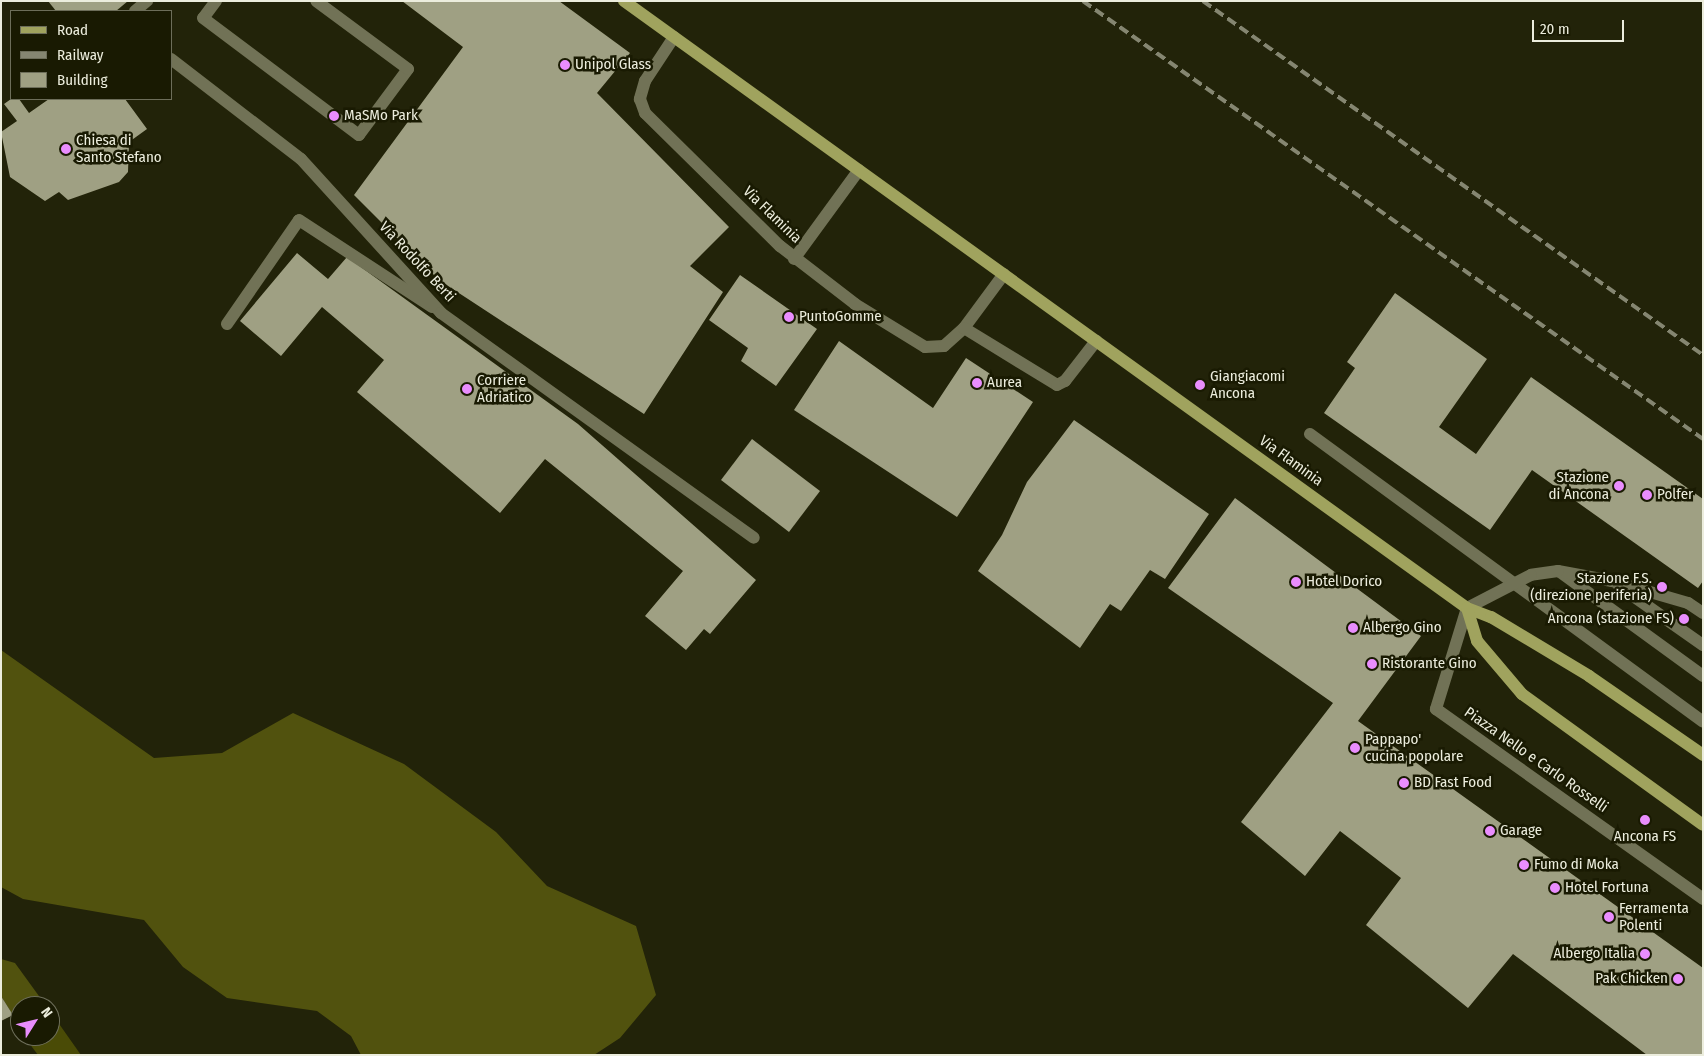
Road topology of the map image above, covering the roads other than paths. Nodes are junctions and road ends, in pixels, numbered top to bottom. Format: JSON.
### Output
{"nodes":[{"id":1,"x":147,"y":1,"type":"edge"},
{"id":2,"x":216,"y":1,"type":"edge"},
{"id":3,"x":316,"y":1,"type":"edge"},
{"id":4,"x":624,"y":1,"type":"edge"},
{"id":5,"x":135,"y":10,"type":"edge"},
{"id":6,"x":674,"y":37,"type":"junction"},
{"id":7,"x":172,"y":60,"type":"edge"},
{"id":8,"x":859,"y":170,"type":"junction"},
{"id":9,"x":794,"y":259,"type":"junction"},
{"id":10,"x":1004,"y":274,"type":"junction"},
{"id":11,"x":441,"y":313,"type":"junction"},
{"id":12,"x":227,"y":324,"type":"dead end"},
{"id":13,"x":964,"y":328,"type":"junction"},
{"id":14,"x":1096,"y":341,"type":"junction"},
{"id":15,"x":1310,"y":434,"type":"dead end"},
{"id":16,"x":754,"y":538,"type":"dead end"},
{"id":17,"x":1558,"y":571,"type":"junction"},
{"id":18,"x":1612,"y":581,"type":"junction"},
{"id":19,"x":1512,"y":583,"type":"junction"},
{"id":20,"x":1467,"y":608,"type":"junction"},
{"id":21,"x":1703,"y":613,"type":"edge"},
{"id":22,"x":1703,"y":645,"type":"edge"},
{"id":23,"x":1703,"y":676,"type":"edge"},
{"id":24,"x":1703,"y":722,"type":"edge"},
{"id":25,"x":1703,"y":755,"type":"edge"},
{"id":26,"x":1703,"y":824,"type":"edge"},
{"id":27,"x":1703,"y":899,"type":"edge"}],
"edges":[{"from":1,"to":5,"type":"street"},
{"from":2,"to":3,"type":"street"},
{"from":4,"to":6,"type":"main road","name":"Via Flaminia"},
{"from":6,"to":8,"type":"main road","name":"Via Flaminia"},
{"from":6,"to":9,"type":"street","name":"Via Flaminia"},
{"from":7,"to":11,"type":"street","name":"Via Rodolfo Berti"},
{"from":8,"to":9,"type":"street"},
{"from":8,"to":10,"type":"main road","name":"Via Flaminia"},
{"from":9,"to":13,"type":"street","name":"Via Flaminia"},
{"from":10,"to":13,"type":"street","name":"Via Flaminia"},
{"from":10,"to":14,"type":"main road","name":"Via Flaminia"},
{"from":11,"to":12,"type":"street"},
{"from":11,"to":16,"type":"street","name":"Via Rodolfo Berti"},
{"from":13,"to":14,"type":"street"},
{"from":14,"to":20,"type":"main road","name":"Via Flaminia"},
{"from":15,"to":19,"type":"street"},
{"from":17,"to":18,"type":"street"},
{"from":17,"to":19,"type":"street"},
{"from":17,"to":23,"type":"street"},
{"from":18,"to":21,"type":"street"},
{"from":18,"to":22,"type":"street"},
{"from":19,"to":20,"type":"street"},
{"from":19,"to":24,"type":"street"},
{"from":20,"to":25,"type":"main road"},
{"from":20,"to":26,"type":"main road"},
{"from":20,"to":27,"type":"street","name":"Piazza Nello e Carlo Rosselli"}]}
